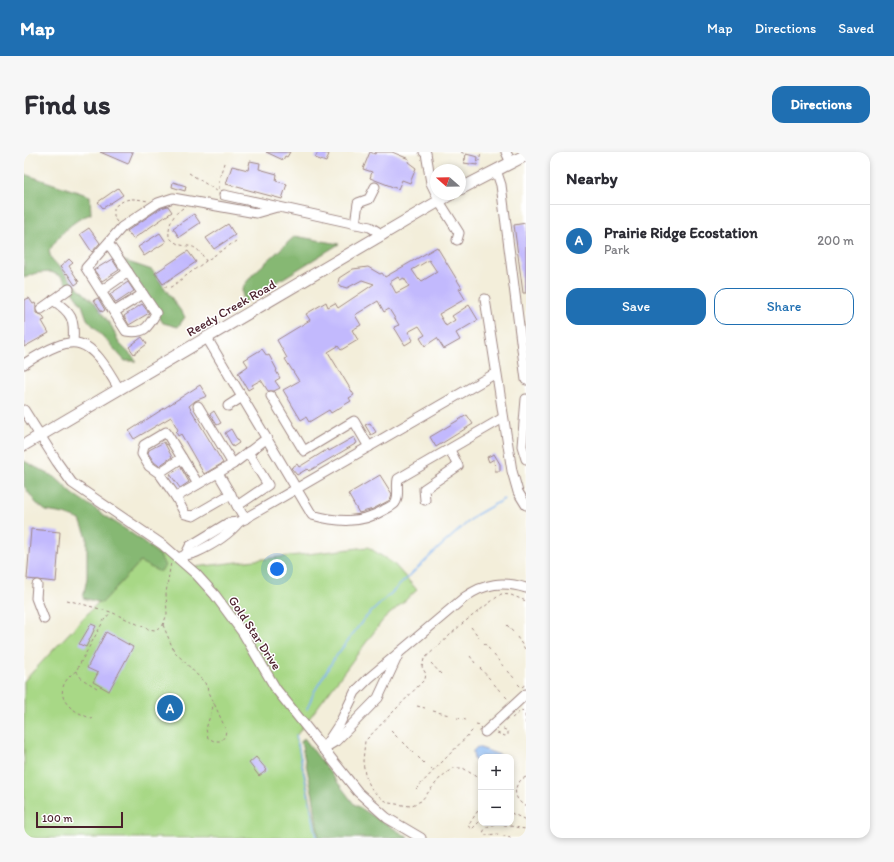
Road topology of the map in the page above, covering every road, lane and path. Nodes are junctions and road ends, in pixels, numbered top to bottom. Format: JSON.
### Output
{"nodes":[{"id":1,"x":424,"y":152,"type":"edge"},
{"id":2,"x":461,"y":152,"type":"edge"},
{"id":3,"x":481,"y":152,"type":"edge"},
{"id":4,"x":506,"y":152,"type":"edge"},
{"id":5,"x":526,"y":155,"type":"edge"},
{"id":6,"x":464,"y":159,"type":"dead end"},
{"id":7,"x":225,"y":160,"type":"dead end"},
{"id":8,"x":477,"y":161,"type":"dead end"},
{"id":9,"x":511,"y":163,"type":"junction"},
{"id":10,"x":496,"y":170,"type":"junction"},
{"id":11,"x":189,"y":173,"type":"dead end"},
{"id":12,"x":466,"y":186,"type":"edge"},
{"id":13,"x":375,"y":187,"type":"dead end"},
{"id":14,"x":224,"y":195,"type":"dead end"},
{"id":15,"x":439,"y":201,"type":"junction"},
{"id":16,"x":194,"y":202,"type":"junction"},
{"id":17,"x":158,"y":203,"type":"junction"},
{"id":18,"x":277,"y":207,"type":"junction"},
{"id":19,"x":355,"y":224,"type":"junction"},
{"id":20,"x":122,"y":227,"type":"junction"},
{"id":21,"x":383,"y":235,"type":"junction"},
{"id":22,"x":239,"y":239,"type":"dead end"},
{"id":23,"x":457,"y":240,"type":"dead end"},
{"id":24,"x":108,"y":243,"type":"junction"},
{"id":25,"x":206,"y":260,"type":"junction"},
{"id":26,"x":128,"y":272,"type":"junction"},
{"id":27,"x":164,"y":287,"type":"dead end"},
{"id":28,"x":69,"y":288,"type":"dead end"},
{"id":29,"x":101,"y":291,"type":"junction"},
{"id":30,"x":143,"y":294,"type":"junction"},
{"id":31,"x":53,"y":300,"type":"junction"},
{"id":32,"x":485,"y":300,"type":"dead end"},
{"id":33,"x":41,"y":309,"type":"dead end"},
{"id":34,"x":114,"y":312,"type":"junction"},
{"id":35,"x":207,"y":338,"type":"junction"},
{"id":36,"x":73,"y":342,"type":"junction"},
{"id":37,"x":24,"y":364,"type":"edge"},
{"id":38,"x":496,"y":373,"type":"junction"},
{"id":39,"x":526,"y":380,"type":"edge"},
{"id":40,"x":119,"y":389,"type":"junction"},
{"id":41,"x":272,"y":396,"type":"dead end"},
{"id":42,"x":242,"y":397,"type":"junction"},
{"id":43,"x":526,"y":399,"type":"edge"},
{"id":44,"x":198,"y":406,"type":"dead end"},
{"id":45,"x":228,"y":406,"type":"dead end"},
{"id":46,"x":24,"y":410,"type":"edge"},
{"id":47,"x":503,"y":418,"type":"junction"},
{"id":48,"x":40,"y":436,"type":"junction"},
{"id":49,"x":266,"y":439,"type":"junction"},
{"id":50,"x":24,"y":445,"type":"edge"},
{"id":51,"x":369,"y":447,"type":"junction"},
{"id":52,"x":450,"y":450,"type":"junction"},
{"id":53,"x":248,"y":452,"type":"junction"},
{"id":54,"x":182,"y":458,"type":"junction"},
{"id":55,"x":526,"y":459,"type":"edge"},
{"id":56,"x":233,"y":464,"type":"junction"},
{"id":57,"x":159,"y":473,"type":"junction"},
{"id":58,"x":218,"y":473,"type":"junction"},
{"id":59,"x":198,"y":484,"type":"junction"},
{"id":60,"x":296,"y":490,"type":"junction"},
{"id":61,"x":231,"y":494,"type":"junction"},
{"id":62,"x":176,"y":497,"type":"junction"},
{"id":63,"x":425,"y":500,"type":"dead end"},
{"id":64,"x":526,"y":505,"type":"edge"},
{"id":65,"x":237,"y":506,"type":"junction"},
{"id":66,"x":242,"y":520,"type":"junction"},
{"id":67,"x":179,"y":555,"type":"junction"},
{"id":68,"x":37,"y":585,"type":"dead end"},
{"id":69,"x":526,"y":588,"type":"edge"},
{"id":70,"x":67,"y":600,"type":"dead end"},
{"id":71,"x":526,"y":601,"type":"edge"},
{"id":72,"x":111,"y":612,"type":"junction"},
{"id":73,"x":44,"y":619,"type":"dead end"},
{"id":74,"x":163,"y":624,"type":"junction"},
{"id":75,"x":507,"y":625,"type":"dead end"},
{"id":76,"x":471,"y":627,"type":"dead end"},
{"id":77,"x":512,"y":632,"type":"dead end"},
{"id":78,"x":480,"y":637,"type":"dead end"},
{"id":79,"x":517,"y":637,"type":"dead end"},
{"id":80,"x":484,"y":643,"type":"dead end"},
{"id":81,"x":525,"y":649,"type":"dead end"},
{"id":82,"x":490,"y":650,"type":"dead end"},
{"id":83,"x":399,"y":652,"type":"junction"},
{"id":84,"x":494,"y":655,"type":"dead end"},
{"id":85,"x":470,"y":656,"type":"dead end"},
{"id":86,"x":431,"y":663,"type":"dead end"},
{"id":87,"x":475,"y":663,"type":"dead end"},
{"id":88,"x":503,"y":666,"type":"dead end"},
{"id":89,"x":480,"y":668,"type":"dead end"},
{"id":90,"x":76,"y":671,"type":"junction"},
{"id":91,"x":508,"y":671,"type":"dead end"},
{"id":92,"x":376,"y":672,"type":"junction"},
{"id":93,"x":441,"y":674,"type":"dead end"},
{"id":94,"x":388,"y":676,"type":"junction"},
{"id":95,"x":514,"y":678,"type":"dead end"},
{"id":96,"x":490,"y":679,"type":"dead end"},
{"id":97,"x":494,"y":684,"type":"dead end"},
{"id":98,"x":518,"y":684,"type":"dead end"},
{"id":99,"x":526,"y":684,"type":"edge"},
{"id":100,"x":97,"y":688,"type":"dead end"},
{"id":101,"x":500,"y":690,"type":"dead end"},
{"id":102,"x":524,"y":691,"type":"edge"},
{"id":103,"x":505,"y":696,"type":"dead end"},
{"id":104,"x":511,"y":702,"type":"dead end"},
{"id":105,"x":214,"y":703,"type":"junction"},
{"id":106,"x":417,"y":706,"type":"dead end"},
{"id":107,"x":519,"y":707,"type":"dead end"},
{"id":108,"x":425,"y":708,"type":"dead end"},
{"id":109,"x":515,"y":709,"type":"dead end"},
{"id":110,"x":522,"y":710,"type":"junction"},
{"id":111,"x":434,"y":711,"type":"dead end"},
{"id":112,"x":518,"y":712,"type":"junction"},
{"id":113,"x":448,"y":715,"type":"dead end"},
{"id":114,"x":457,"y":718,"type":"dead end"},
{"id":115,"x":92,"y":719,"type":"dead end"},
{"id":116,"x":466,"y":720,"type":"dead end"},
{"id":117,"x":507,"y":722,"type":"dead end"},
{"id":118,"x":526,"y":724,"type":"edge"},
{"id":119,"x":501,"y":727,"type":"dead end"},
{"id":120,"x":473,"y":730,"type":"dead end"},
{"id":121,"x":391,"y":731,"type":"dead end"},
{"id":122,"x":485,"y":732,"type":"dead end"},
{"id":123,"x":497,"y":733,"type":"dead end"},
{"id":124,"x":398,"y":738,"type":"dead end"},
{"id":125,"x":403,"y":742,"type":"dead end"},
{"id":126,"x":323,"y":749,"type":"junction"},
{"id":127,"x":413,"y":752,"type":"dead end"},
{"id":128,"x":418,"y":757,"type":"dead end"},
{"id":129,"x":424,"y":763,"type":"dead end"},
{"id":130,"x":430,"y":768,"type":"dead end"},
{"id":131,"x":433,"y":771,"type":"junction"},
{"id":132,"x":526,"y":777,"type":"edge"},
{"id":133,"x":478,"y":778,"type":"edge"},
{"id":134,"x":416,"y":789,"type":"dead end"},
{"id":135,"x":526,"y":806,"type":"edge"},
{"id":136,"x":478,"y":810,"type":"edge"},
{"id":137,"x":514,"y":814,"type":"edge"},
{"id":138,"x":526,"y":820,"type":"edge"},
{"id":139,"x":478,"y":824,"type":"edge"},
{"id":140,"x":526,"y":829,"type":"edge"},
{"id":141,"x":422,"y":838,"type":"edge"},
{"id":142,"x":511,"y":838,"type":"edge"}],
"edges":[{"from":1,"to":15,"type":"street"},
{"from":2,"to":6,"type":"path"},
{"from":3,"to":8,"type":"path"},
{"from":4,"to":9,"type":"street"},
{"from":5,"to":9,"type":"main road"},
{"from":7,"to":11,"type":"path"},
{"from":9,"to":10,"type":"main road"},
{"from":10,"to":12,"type":"main road"},
{"from":10,"to":39,"type":"street"},
{"from":13,"to":19,"type":"street"},
{"from":14,"to":18,"type":"street"},
{"from":15,"to":21,"type":"main road","name":"Reedy Creek Road"},
{"from":15,"to":23,"type":"street"},
{"from":16,"to":17,"type":"street"},
{"from":16,"to":18,"type":"street"},
{"from":16,"to":25,"type":"path"},
{"from":17,"to":20,"type":"street"},
{"from":17,"to":20,"type":"path"},
{"from":18,"to":19,"type":"street"},
{"from":19,"to":21,"type":"street"},
{"from":20,"to":24,"type":"street"},
{"from":21,"to":35,"type":"main road","name":"Reedy Creek Road"},
{"from":22,"to":25,"type":"path"},
{"from":24,"to":26,"type":"street"},
{"from":24,"to":29,"type":"street"},
{"from":25,"to":27,"type":"path"},
{"from":26,"to":29,"type":"street"},
{"from":26,"to":30,"type":"street"},
{"from":28,"to":31,"type":"street"},
{"from":29,"to":34,"type":"street"},
{"from":30,"to":34,"type":"street"},
{"from":30,"to":34,"type":"street"},
{"from":31,"to":33,"type":"street"},
{"from":31,"to":36,"type":"street"},
{"from":32,"to":38,"type":"street"},
{"from":35,"to":40,"type":"main road","name":"Reedy Creek Road"},
{"from":35,"to":42,"type":"street"},
{"from":36,"to":37,"type":"street"},
{"from":36,"to":40,"type":"street"},
{"from":38,"to":47,"type":"street"},
{"from":38,"to":51,"type":"street"},
{"from":40,"to":48,"type":"main road","name":"Reedy Creek Road"},
{"from":41,"to":51,"type":"street"},
{"from":42,"to":45,"type":"street"},
{"from":42,"to":49,"type":"street"},
{"from":43,"to":55,"type":"street"},
{"from":44,"to":56,"type":"street"},
{"from":46,"to":48,"type":"street","name":"Gold Star Drive"},
{"from":47,"to":52,"type":"street"},
{"from":47,"to":64,"type":"street"},
{"from":48,"to":50,"type":"main road","name":"Reedy Creek Road"},
{"from":48,"to":67,"type":"street","name":"Gold Star Drive"},
{"from":49,"to":53,"type":"street"},
{"from":49,"to":60,"type":"street"},
{"from":51,"to":60,"type":"street"},
{"from":52,"to":60,"type":"street"},
{"from":52,"to":63,"type":"street"},
{"from":53,"to":56,"type":"street"},
{"from":53,"to":65,"type":"street"},
{"from":54,"to":57,"type":"street"},
{"from":54,"to":57,"type":"street"},
{"from":54,"to":59,"type":"street"},
{"from":56,"to":58,"type":"street"},
{"from":57,"to":62,"type":"street"},
{"from":58,"to":59,"type":"street"},
{"from":58,"to":61,"type":"street"},
{"from":59,"to":62,"type":"street"},
{"from":60,"to":66,"type":"street"},
{"from":61,"to":62,"type":"street"},
{"from":61,"to":65,"type":"street"},
{"from":65,"to":66,"type":"street"},
{"from":66,"to":67,"type":"street"},
{"from":67,"to":74,"type":"path"},
{"from":67,"to":126,"type":"street","name":"Gold Star Drive"},
{"from":68,"to":73,"type":"street"},
{"from":69,"to":83,"type":"street"},
{"from":70,"to":72,"type":"path"},
{"from":71,"to":133,"type":"path"},
{"from":72,"to":74,"type":"path"},
{"from":72,"to":90,"type":"path"},
{"from":74,"to":105,"type":"path"},
{"from":75,"to":77,"type":"path"},
{"from":76,"to":78,"type":"path"},
{"from":79,"to":81,"type":"path"},
{"from":80,"to":82,"type":"path"},
{"from":83,"to":92,"type":"street"},
{"from":83,"to":94,"type":"street"},
{"from":84,"to":88,"type":"path"},
{"from":85,"to":87,"type":"path"},
{"from":86,"to":93,"type":"path"},
{"from":89,"to":96,"type":"path"},
{"from":90,"to":100,"type":"path"},
{"from":90,"to":115,"type":"path"},
{"from":91,"to":95,"type":"path"},
{"from":92,"to":94,"type":"street"},
{"from":92,"to":126,"type":"street"},
{"from":94,"to":126,"type":"street"},
{"from":97,"to":101,"type":"path"},
{"from":98,"to":102,"type":"path"},
{"from":99,"to":102,"type":"path"},
{"from":102,"to":122,"type":"street"},
{"from":103,"to":104,"type":"path"},
{"from":105,"to":105,"type":"path"},
{"from":106,"to":108,"type":"path"},
{"from":107,"to":110,"type":"path"},
{"from":109,"to":112,"type":"path"},
{"from":110,"to":112,"type":"path"},
{"from":110,"to":118,"type":"path"},
{"from":111,"to":113,"type":"path"},
{"from":112,"to":117,"type":"path"},
{"from":114,"to":116,"type":"path"},
{"from":119,"to":123,"type":"path"},
{"from":120,"to":131,"type":"path"},
{"from":121,"to":124,"type":"path"},
{"from":125,"to":127,"type":"path"},
{"from":126,"to":141,"type":"street","name":"Gold Star Drive"},
{"from":128,"to":129,"type":"path"},
{"from":130,"to":131,"type":"path"},
{"from":131,"to":134,"type":"path"},
{"from":132,"to":135,"type":"path"},
{"from":136,"to":139,"type":"path"},
{"from":137,"to":138,"type":"path"},
{"from":140,"to":142,"type":"path"}]}
